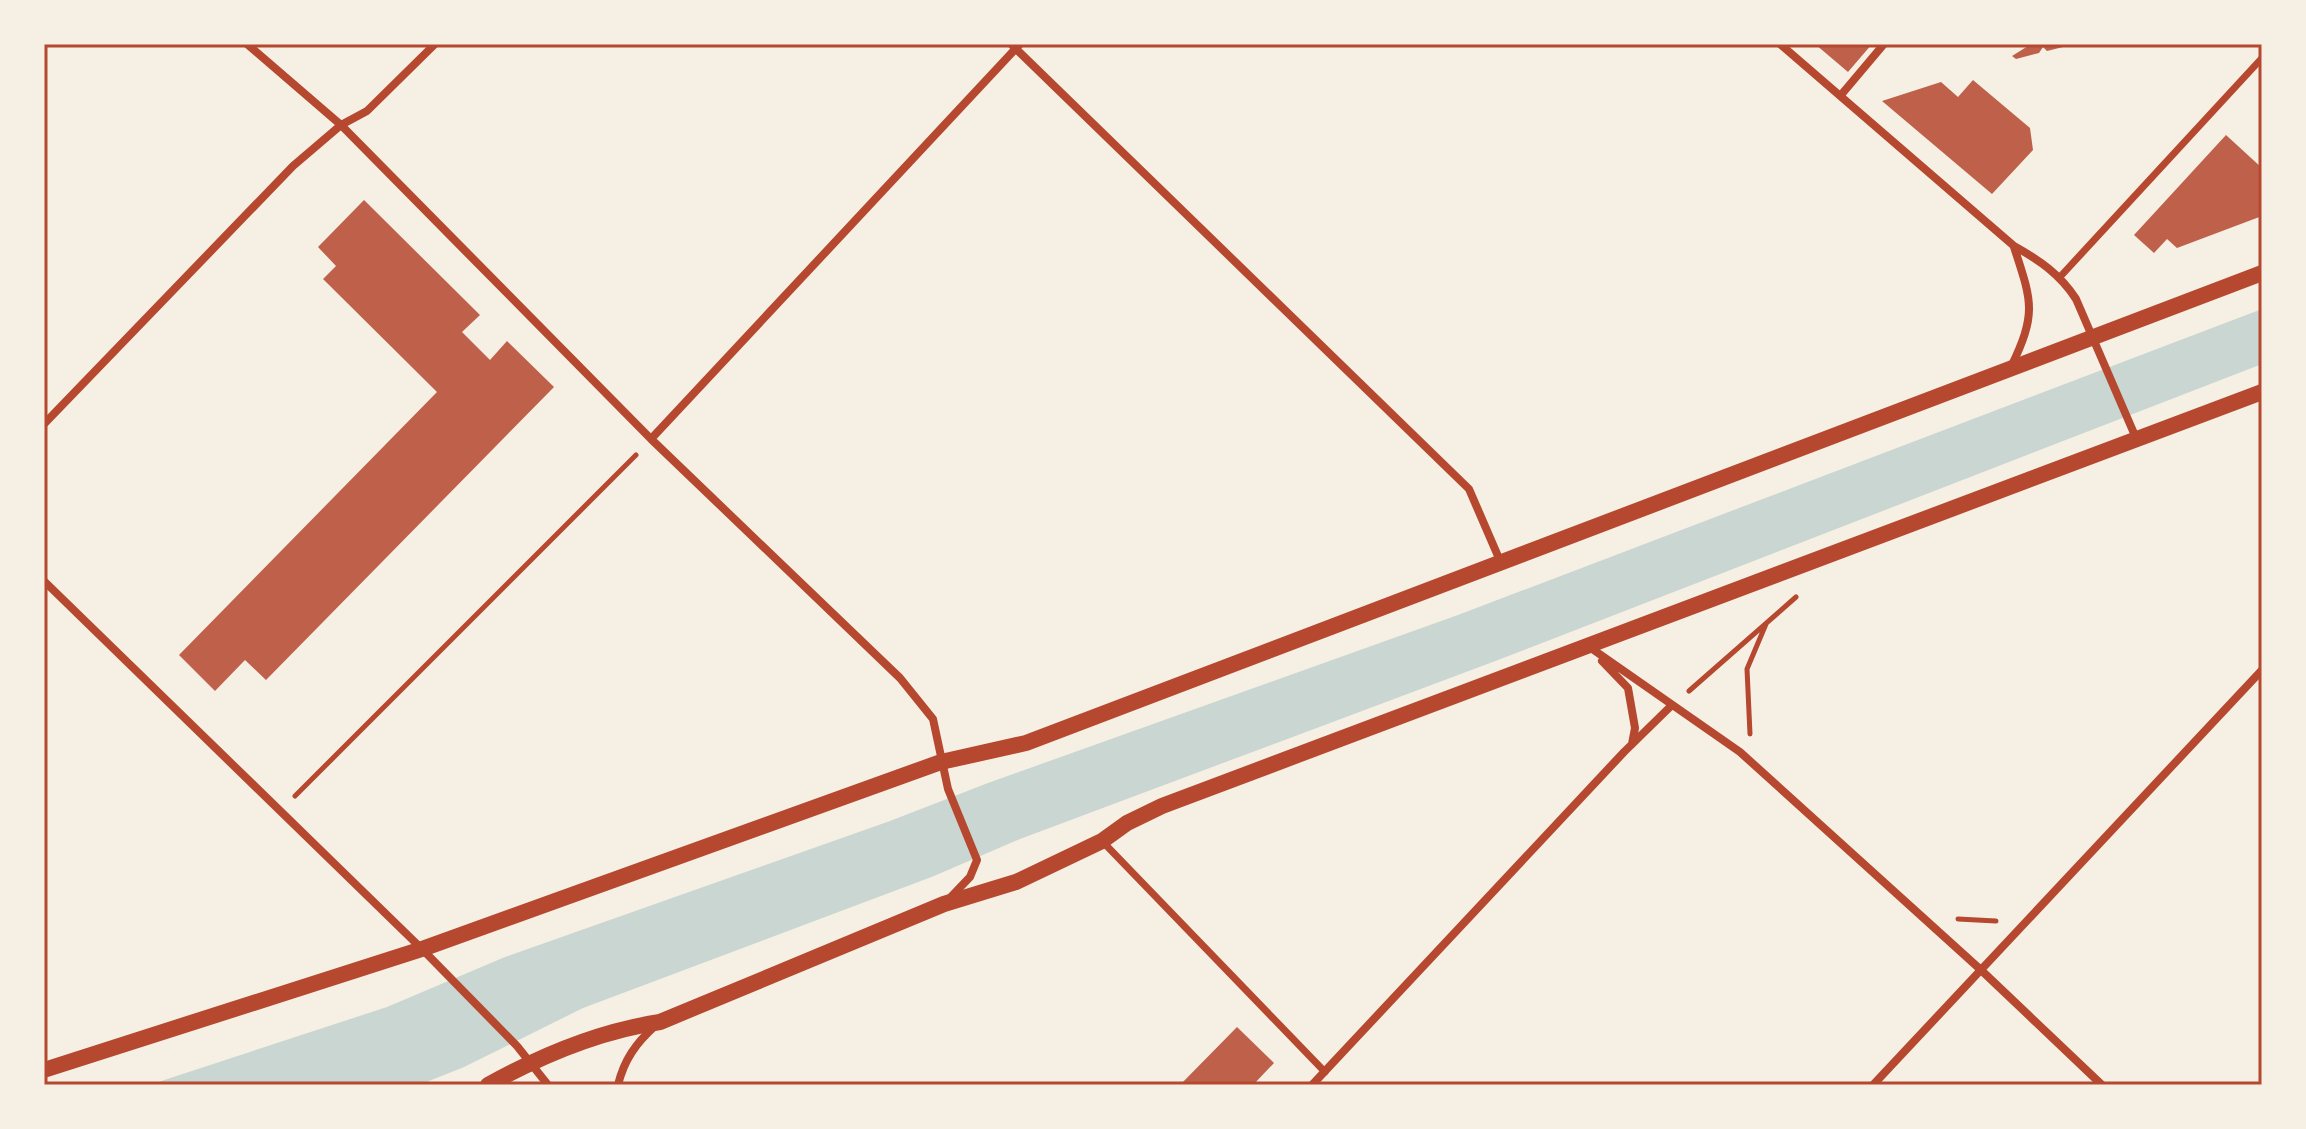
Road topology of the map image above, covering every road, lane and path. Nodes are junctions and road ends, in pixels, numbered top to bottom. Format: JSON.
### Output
{"nodes":[{"id":1,"x":247,"y":44,"type":"edge"},
{"id":2,"x":435,"y":44,"type":"edge"},
{"id":3,"x":1780,"y":44,"type":"edge"},
{"id":4,"x":1884,"y":44,"type":"edge"},
{"id":5,"x":1015,"y":45,"type":"edge"},
{"id":6,"x":2262,"y":58,"type":"edge"},
{"id":7,"x":1841,"y":95,"type":"junction"},
{"id":8,"x":341,"y":125,"type":"junction"},
{"id":9,"x":2014,"y":246,"type":"junction"},
{"id":10,"x":2262,"y":273,"type":"edge"},
{"id":11,"x":2059,"y":278,"type":"junction"},
{"id":12,"x":2092,"y":337,"type":"junction"},
{"id":13,"x":2010,"y":368,"type":"junction"},
{"id":14,"x":2262,"y":392,"type":"edge"},
{"id":15,"x":44,"y":424,"type":"edge"},
{"id":16,"x":2134,"y":434,"type":"junction"},
{"id":17,"x":651,"y":439,"type":"junction"},
{"id":18,"x":1501,"y":563,"type":"junction"},
{"id":19,"x":44,"y":581,"type":"edge"},
{"id":20,"x":1797,"y":596,"type":"dead end"},
{"id":21,"x":1766,"y":624,"type":"junction"},
{"id":22,"x":1588,"y":646,"type":"junction"},
{"id":23,"x":2262,"y":670,"type":"edge"},
{"id":24,"x":1671,"y":706,"type":"junction"},
{"id":25,"x":1753,"y":739,"type":"dead end"},
{"id":26,"x":1632,"y":744,"type":"junction"},
{"id":27,"x":941,"y":762,"type":"junction"},
{"id":28,"x":281,"y":811,"type":"junction"},
{"id":29,"x":1102,"y":841,"type":"junction"},
{"id":30,"x":944,"y":904,"type":"junction"},
{"id":31,"x":1948,"y":919,"type":"dead end"},
{"id":32,"x":2005,"y":921,"type":"dead end"},
{"id":33,"x":422,"y":949,"type":"junction"},
{"id":34,"x":1981,"y":970,"type":"junction"},
{"id":35,"x":660,"y":1022,"type":"junction"},
{"id":36,"x":529,"y":1062,"type":"junction"},
{"id":37,"x":44,"y":1070,"type":"edge"},
{"id":38,"x":1325,"y":1072,"type":"junction"},
{"id":39,"x":488,"y":1085,"type":"edge"},
{"id":40,"x":548,"y":1085,"type":"edge"},
{"id":41,"x":618,"y":1085,"type":"edge"},
{"id":42,"x":1312,"y":1085,"type":"edge"},
{"id":43,"x":1873,"y":1085,"type":"edge"},
{"id":44,"x":2102,"y":1085,"type":"edge"}],
"edges":[{"from":1,"to":8,"type":"street"},
{"from":2,"to":8,"type":"street"},
{"from":3,"to":7,"type":"street"},
{"from":4,"to":7,"type":"street"},
{"from":5,"to":17,"type":"street"},
{"from":5,"to":18,"type":"street"},
{"from":6,"to":11,"type":"street"},
{"from":7,"to":9,"type":"street"},
{"from":8,"to":15,"type":"street"},
{"from":8,"to":17,"type":"street"},
{"from":9,"to":11,"type":"street"},
{"from":9,"to":13,"type":"street"},
{"from":10,"to":12,"type":"main road"},
{"from":11,"to":12,"type":"street"},
{"from":12,"to":13,"type":"main road"},
{"from":12,"to":16,"type":"street"},
{"from":13,"to":18,"type":"main road"},
{"from":14,"to":16,"type":"main road"},
{"from":16,"to":22,"type":"main road"},
{"from":17,"to":27,"type":"street"},
{"from":17,"to":28,"type":"path"},
{"from":18,"to":27,"type":"main road"},
{"from":19,"to":28,"type":"street"},
{"from":20,"to":21,"type":"path"},
{"from":21,"to":24,"type":"path"},
{"from":21,"to":25,"type":"path"},
{"from":22,"to":24,"type":"street"},
{"from":22,"to":26,"type":"street"},
{"from":22,"to":29,"type":"main road"},
{"from":23,"to":34,"type":"street"},
{"from":24,"to":26,"type":"street"},
{"from":24,"to":34,"type":"street"},
{"from":26,"to":38,"type":"street"},
{"from":27,"to":30,"type":"street"},
{"from":27,"to":33,"type":"main road"},
{"from":28,"to":33,"type":"street"},
{"from":29,"to":30,"type":"main road"},
{"from":29,"to":38,"type":"street"},
{"from":30,"to":35,"type":"main road"},
{"from":31,"to":32,"type":"path"},
{"from":33,"to":36,"type":"street"},
{"from":33,"to":37,"type":"main road"},
{"from":34,"to":43,"type":"street"},
{"from":34,"to":44,"type":"street"},
{"from":35,"to":36,"type":"main road"},
{"from":35,"to":41,"type":"street"},
{"from":36,"to":39,"type":"main road"},
{"from":36,"to":40,"type":"street"},
{"from":38,"to":42,"type":"street"}]}
